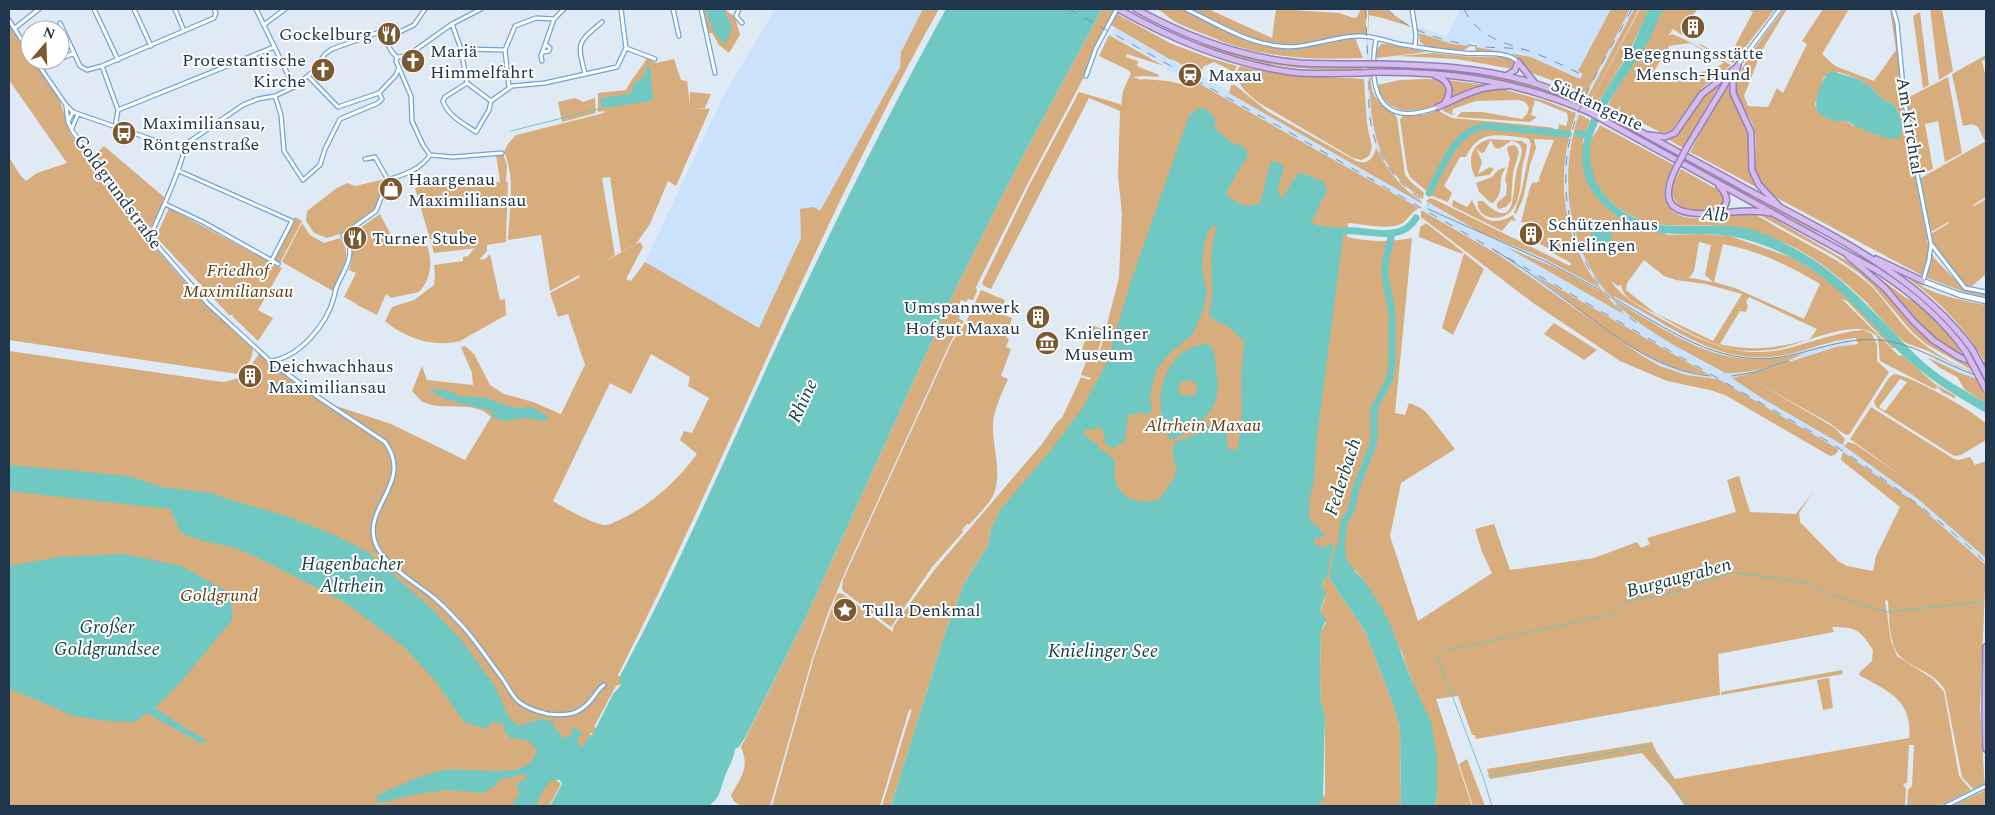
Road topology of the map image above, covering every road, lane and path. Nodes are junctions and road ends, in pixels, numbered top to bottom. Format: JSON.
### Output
{"nodes":[{"id":1,"x":40,"y":9,"type":"edge"},
{"id":2,"x":94,"y":9,"type":"edge"},
{"id":3,"x":134,"y":9,"type":"edge"},
{"id":4,"x":175,"y":9,"type":"edge"},
{"id":5,"x":214,"y":9,"type":"edge"},
{"id":6,"x":256,"y":9,"type":"edge"},
{"id":7,"x":285,"y":9,"type":"edge"},
{"id":8,"x":425,"y":9,"type":"edge"},
{"id":9,"x":481,"y":9,"type":"edge"},
{"id":10,"x":564,"y":9,"type":"edge"},
{"id":11,"x":626,"y":9,"type":"edge"},
{"id":12,"x":673,"y":9,"type":"edge"},
{"id":13,"x":701,"y":9,"type":"edge"},
{"id":14,"x":739,"y":9,"type":"edge"},
{"id":15,"x":1119,"y":9,"type":"edge"},
{"id":16,"x":1136,"y":9,"type":"edge"},
{"id":17,"x":1186,"y":9,"type":"edge"},
{"id":18,"x":1412,"y":9,"type":"edge"},
{"id":19,"x":1780,"y":9,"type":"edge"},
{"id":20,"x":1893,"y":9,"type":"edge"},
{"id":21,"x":621,"y":10,"type":"edge"},
{"id":22,"x":554,"y":18,"type":"junction"},
{"id":23,"x":9,"y":20,"type":"edge"},
{"id":24,"x":602,"y":22,"type":"dead end"},
{"id":25,"x":742,"y":22,"type":"dead end"},
{"id":26,"x":265,"y":24,"type":"junction"},
{"id":27,"x":452,"y":24,"type":"junction"},
{"id":28,"x":15,"y":28,"type":"junction"},
{"id":29,"x":184,"y":31,"type":"junction"},
{"id":30,"x":20,"y":36,"type":"edge"},
{"id":31,"x":679,"y":36,"type":"dead end"},
{"id":32,"x":385,"y":39,"type":"junction"},
{"id":33,"x":1376,"y":39,"type":"junction"},
{"id":34,"x":70,"y":44,"type":"edge"},
{"id":35,"x":151,"y":46,"type":"junction"},
{"id":36,"x":274,"y":47,"type":"junction"},
{"id":37,"x":1415,"y":47,"type":"junction"},
{"id":38,"x":461,"y":48,"type":"junction"},
{"id":39,"x":626,"y":48,"type":"junction"},
{"id":40,"x":505,"y":50,"type":"junction"},
{"id":41,"x":74,"y":53,"type":"junction"},
{"id":42,"x":70,"y":55,"type":"edge"},
{"id":43,"x":397,"y":57,"type":"junction"},
{"id":44,"x":655,"y":59,"type":"dead end"},
{"id":45,"x":118,"y":60,"type":"junction"},
{"id":46,"x":542,"y":61,"type":"dead end"},
{"id":47,"x":1518,"y":62,"type":"junction"},
{"id":48,"x":102,"y":66,"type":"junction"},
{"id":49,"x":1737,"y":66,"type":"junction"},
{"id":50,"x":399,"y":67,"type":"junction"},
{"id":51,"x":42,"y":70,"type":"edge"},
{"id":52,"x":715,"y":73,"type":"dead end"},
{"id":53,"x":1426,"y":73,"type":"junction"},
{"id":54,"x":585,"y":74,"type":"junction"},
{"id":55,"x":308,"y":76,"type":"junction"},
{"id":56,"x":1086,"y":76,"type":"dead end"},
{"id":57,"x":1506,"y":76,"type":"junction"},
{"id":58,"x":467,"y":83,"type":"junction"},
{"id":59,"x":1536,"y":84,"type":"junction"},
{"id":60,"x":294,"y":87,"type":"junction"},
{"id":61,"x":509,"y":87,"type":"junction"},
{"id":62,"x":1519,"y":87,"type":"junction"},
{"id":63,"x":380,"y":93,"type":"junction"},
{"id":64,"x":275,"y":96,"type":"junction"},
{"id":65,"x":491,"y":101,"type":"junction"},
{"id":66,"x":66,"y":106,"type":"junction"},
{"id":67,"x":1441,"y":106,"type":"junction"},
{"id":68,"x":118,"y":110,"type":"junction"},
{"id":69,"x":73,"y":112,"type":"junction"},
{"id":70,"x":78,"y":114,"type":"junction"},
{"id":71,"x":68,"y":122,"type":"junction"},
{"id":72,"x":115,"y":127,"type":"junction"},
{"id":73,"x":72,"y":129,"type":"junction"},
{"id":74,"x":1645,"y":134,"type":"junction"},
{"id":75,"x":186,"y":145,"type":"junction"},
{"id":76,"x":502,"y":153,"type":"dead end"},
{"id":77,"x":430,"y":155,"type":"junction"},
{"id":78,"x":365,"y":158,"type":"dead end"},
{"id":79,"x":179,"y":171,"type":"junction"},
{"id":80,"x":388,"y":180,"type":"junction"},
{"id":81,"x":1716,"y":182,"type":"junction"},
{"id":82,"x":165,"y":204,"type":"junction"},
{"id":83,"x":1781,"y":209,"type":"junction"},
{"id":84,"x":1706,"y":213,"type":"junction"},
{"id":85,"x":1778,"y":215,"type":"junction"},
{"id":86,"x":148,"y":235,"type":"junction"},
{"id":87,"x":1931,"y":244,"type":"junction"},
{"id":88,"x":1835,"y":247,"type":"junction"},
{"id":89,"x":1864,"y":254,"type":"junction"},
{"id":90,"x":272,"y":260,"type":"junction"},
{"id":91,"x":278,"y":264,"type":"dead end"},
{"id":92,"x":1923,"y":282,"type":"junction"},
{"id":93,"x":1986,"y":292,"type":"edge"},
{"id":94,"x":1986,"y":301,"type":"edge"},
{"id":95,"x":1969,"y":350,"type":"junction"},
{"id":96,"x":270,"y":361,"type":"junction"},
{"id":97,"x":1986,"y":367,"type":"edge"},
{"id":98,"x":1986,"y":375,"type":"edge"},
{"id":99,"x":1986,"y":390,"type":"edge"},
{"id":100,"x":1986,"y":647,"type":"edge"},
{"id":101,"x":604,"y":685,"type":"dead end"},
{"id":102,"x":1986,"y":749,"type":"edge"},
{"id":103,"x":1986,"y":786,"type":"edge"},
{"id":104,"x":1946,"y":806,"type":"edge"}],
"edges":[{"from":1,"to":28,"type":"street"},
{"from":2,"to":45,"type":"street"},
{"from":3,"to":35,"type":"street"},
{"from":4,"to":29,"type":"street"},
{"from":5,"to":29,"type":"street"},
{"from":6,"to":26,"type":"street"},
{"from":7,"to":26,"type":"street"},
{"from":8,"to":32,"type":"street"},
{"from":9,"to":27,"type":"street"},
{"from":10,"to":22,"type":"street"},
{"from":11,"to":21,"type":"street"},
{"from":12,"to":31,"type":"street"},
{"from":13,"to":52,"type":"street"},
{"from":14,"to":25,"type":"street"},
{"from":15,"to":53,"type":"highway","name":"Südtangente","bridge":true},
{"from":15,"to":56,"type":"street"},
{"from":16,"to":57,"type":"highway","name":"Südtangente","bridge":true},
{"from":17,"to":33,"type":"street"},
{"from":18,"to":37,"type":"street"},
{"from":19,"to":49,"type":"street"},
{"from":20,"to":87,"type":"street","name":"Am Kirchtal"},
{"from":21,"to":39,"type":"street"},
{"from":22,"to":40,"type":"street"},
{"from":22,"to":46,"type":"street"},
{"from":23,"to":28,"type":"street"},
{"from":24,"to":54,"type":"street"},
{"from":26,"to":36,"type":"street"},
{"from":27,"to":38,"type":"street"},
{"from":27,"to":43,"type":"street"},
{"from":28,"to":30,"type":"street"},
{"from":29,"to":35,"type":"street"},
{"from":32,"to":43,"type":"street"},
{"from":32,"to":55,"type":"street"},
{"from":33,"to":37,"type":"street"},
{"from":33,"to":67,"type":"street"},
{"from":34,"to":41,"type":"street"},
{"from":35,"to":45,"type":"street"},
{"from":36,"to":60,"type":"street"},
{"from":36,"to":68,"type":"street"},
{"from":37,"to":47,"type":"street"},
{"from":38,"to":40,"type":"street"},
{"from":38,"to":58,"type":"street"},
{"from":39,"to":44,"type":"street"},
{"from":39,"to":54,"type":"street"},
{"from":40,"to":61,"type":"street"},
{"from":41,"to":42,"type":"street"},
{"from":41,"to":48,"type":"street"},
{"from":43,"to":50,"type":"street"},
{"from":45,"to":48,"type":"street"},
{"from":47,"to":57,"type":"highway"},
{"from":47,"to":59,"type":"highway"},
{"from":48,"to":68,"type":"street"},
{"from":49,"to":74,"type":"highway"},
{"from":49,"to":83,"type":"highway"},
{"from":49,"to":84,"type":"highway","bridge":true},
{"from":50,"to":63,"type":"street"},
{"from":50,"to":77,"type":"street"},
{"from":51,"to":66,"type":"street"},
{"from":53,"to":62,"type":"highway","name":"Südtangente"},
{"from":53,"to":67,"type":"highway"},
{"from":54,"to":61,"type":"street"},
{"from":55,"to":60,"type":"street"},
{"from":55,"to":63,"type":"street"},
{"from":57,"to":59,"type":"highway","name":"Südtangente"},
{"from":58,"to":65,"type":"street"},
{"from":58,"to":65,"type":"street"},
{"from":59,"to":74,"type":"highway","name":"Südtangente"},
{"from":60,"to":64,"type":"street"},
{"from":61,"to":65,"type":"street"},
{"from":62,"to":67,"type":"highway"},
{"from":62,"to":81,"type":"highway","name":"Südtangente"},
{"from":63,"to":64,"type":"street"},
{"from":64,"to":75,"type":"street"},
{"from":66,"to":69,"type":"street"},
{"from":66,"to":71,"type":"street","name":"Goldgrundstraße"},
{"from":68,"to":72,"type":"street"},
{"from":69,"to":70,"type":"street"},
{"from":69,"to":71,"type":"street","name":"Goldgrundstraße"},
{"from":70,"to":72,"type":"street"},
{"from":70,"to":73,"type":"street","name":"Goldgrundstraße"},
{"from":71,"to":73,"type":"street","name":"Goldgrundstraße"},
{"from":72,"to":75,"type":"street"},
{"from":73,"to":86,"type":"street","name":"Goldgrundstraße"},
{"from":74,"to":83,"type":"highway","name":"Südtangente"},
{"from":75,"to":79,"type":"street"},
{"from":76,"to":77,"type":"street"},
{"from":77,"to":80,"type":"street"},
{"from":78,"to":80,"type":"street"},
{"from":79,"to":82,"type":"street"},
{"from":79,"to":90,"type":"street"},
{"from":80,"to":96,"type":"street"},
{"from":81,"to":84,"type":"highway"},
{"from":81,"to":85,"type":"highway","name":"Südtangente"},
{"from":82,"to":86,"type":"street"},
{"from":82,"to":90,"type":"street"},
{"from":83,"to":89,"type":"highway","name":"Südtangente"},
{"from":84,"to":85,"type":"highway"},
{"from":85,"to":88,"type":"highway","name":"Südtangente"},
{"from":86,"to":96,"type":"street","name":"Goldgrundstraße"},
{"from":87,"to":92,"type":"street","name":"Am Kirchtal"},
{"from":87,"to":93,"type":"street","name":"Am Kirchtal"},
{"from":88,"to":95,"type":"highway","name":"Südtangente"},
{"from":88,"to":97,"type":"highway"},
{"from":89,"to":92,"type":"highway"},
{"from":89,"to":95,"type":"highway","name":"Südtangente"},
{"from":90,"to":91,"type":"street"},
{"from":92,"to":94,"type":"main road"},
{"from":95,"to":98,"type":"highway","name":"Südtangente","bridge":true},
{"from":95,"to":99,"type":"highway","name":"Südtangente","bridge":true},
{"from":96,"to":101,"type":"street","name":"Goldgrundstraße"},
{"from":100,"to":102,"type":"highway"},
{"from":103,"to":104,"type":"street"}]}
